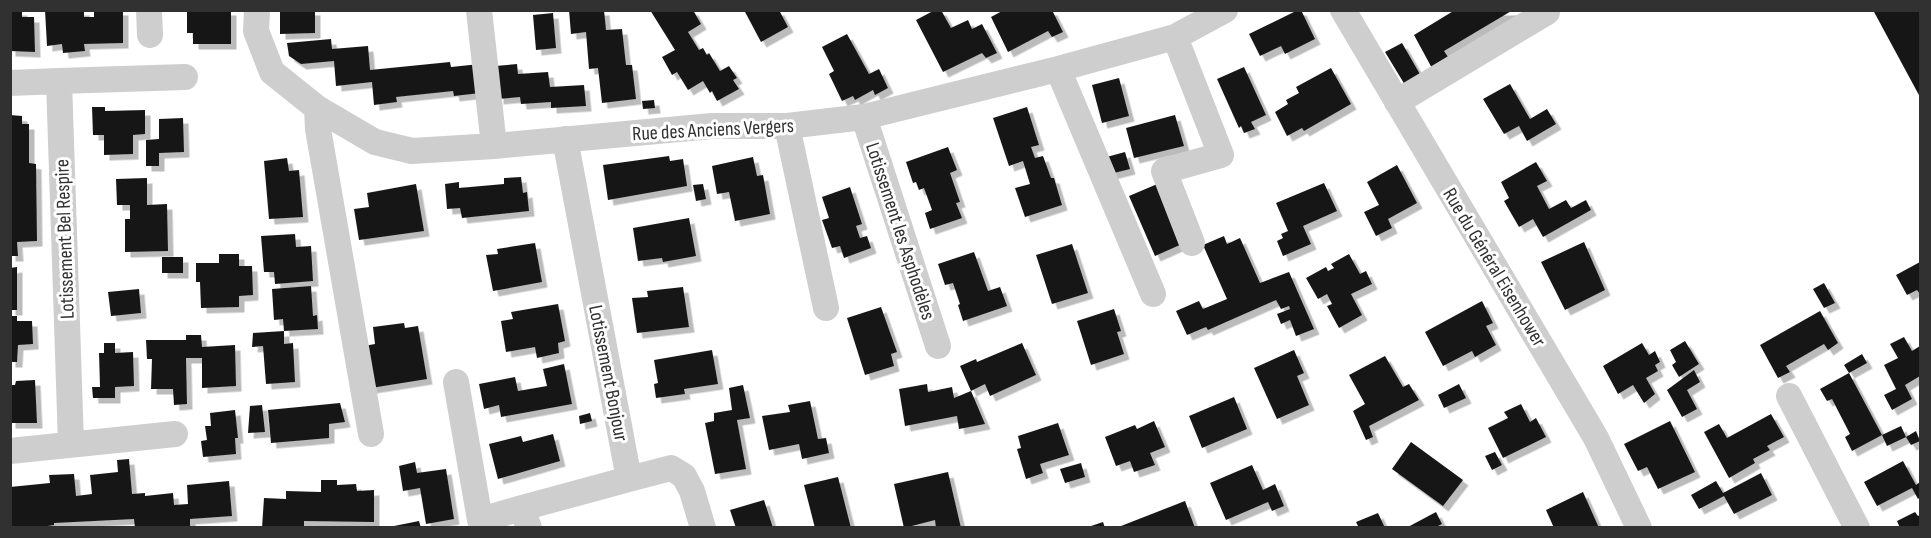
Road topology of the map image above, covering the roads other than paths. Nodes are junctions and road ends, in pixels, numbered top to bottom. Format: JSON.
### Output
{"nodes":[{"id":1,"x":256,"y":10,"type":"edge"},
{"id":2,"x":479,"y":10,"type":"edge"},
{"id":3,"x":1225,"y":10,"type":"edge"},
{"id":4,"x":1343,"y":10,"type":"edge"},
{"id":5,"x":1547,"y":12,"type":"dead end"},
{"id":6,"x":1175,"y":36,"type":"junction"},
{"id":7,"x":1058,"y":69,"type":"junction"},
{"id":8,"x":185,"y":77,"type":"dead end"},
{"id":9,"x":59,"y":81,"type":"junction"},
{"id":10,"x":10,"y":83,"type":"edge"},
{"id":11,"x":1397,"y":102,"type":"junction"},
{"id":12,"x":317,"y":108,"type":"junction"},
{"id":13,"x":864,"y":117,"type":"junction"},
{"id":14,"x":787,"y":126,"type":"junction"},
{"id":15,"x":565,"y":139,"type":"junction"},
{"id":16,"x":494,"y":146,"type":"junction"},
{"id":17,"x":1192,"y":243,"type":"dead end"},
{"id":18,"x":1154,"y":294,"type":"dead end"},
{"id":19,"x":826,"y":308,"type":"dead end"},
{"id":20,"x":938,"y":346,"type":"dead end"},
{"id":21,"x":456,"y":382,"type":"dead end"},
{"id":22,"x":1790,"y":396,"type":"dead end"},
{"id":23,"x":175,"y":434,"type":"dead end"},
{"id":24,"x":371,"y":434,"type":"dead end"},
{"id":25,"x":71,"y":444,"type":"junction"},
{"id":26,"x":10,"y":451,"type":"edge"},
{"id":27,"x":629,"y":479,"type":"junction"},
{"id":28,"x":526,"y":518,"type":"edge"},
{"id":29,"x":703,"y":528,"type":"edge"},
{"id":30,"x":1639,"y":528,"type":"edge"},
{"id":31,"x":1857,"y":528,"type":"edge"}],
"edges":[{"from":1,"to":12,"type":"street","name":"Rue des Anciens Vergers"},
{"from":2,"to":16,"type":"street"},
{"from":3,"to":6,"type":"street","name":"Rue des Anciens Vergers"},
{"from":4,"to":11,"type":"street","name":"Rue du Général Eisenhower"},
{"from":5,"to":11,"type":"street"},
{"from":6,"to":7,"type":"street","name":"Rue des Anciens Vergers"},
{"from":6,"to":17,"type":"street"},
{"from":7,"to":13,"type":"street","name":"Rue des Anciens Vergers"},
{"from":7,"to":18,"type":"street"},
{"from":8,"to":9,"type":"street"},
{"from":9,"to":10,"type":"street"},
{"from":9,"to":25,"type":"street","name":"Lotissement Bel Respire"},
{"from":11,"to":30,"type":"street","name":"Rue du Général Eisenhower"},
{"from":12,"to":16,"type":"street","name":"Rue des Anciens Vergers"},
{"from":12,"to":24,"type":"street"},
{"from":13,"to":14,"type":"street","name":"Rue des Anciens Vergers"},
{"from":13,"to":20,"type":"street","name":"Lotissement les Asphodèles"},
{"from":14,"to":15,"type":"street","name":"Rue des Anciens Vergers"},
{"from":14,"to":19,"type":"street"},
{"from":15,"to":16,"type":"street","name":"Rue des Anciens Vergers"},
{"from":15,"to":27,"type":"street","name":"Lotissement Bonjour"},
{"from":21,"to":28,"type":"street"},
{"from":22,"to":31,"type":"street"},
{"from":23,"to":25,"type":"street"},
{"from":25,"to":26,"type":"street"},
{"from":27,"to":28,"type":"street"},
{"from":27,"to":29,"type":"street"}]}
